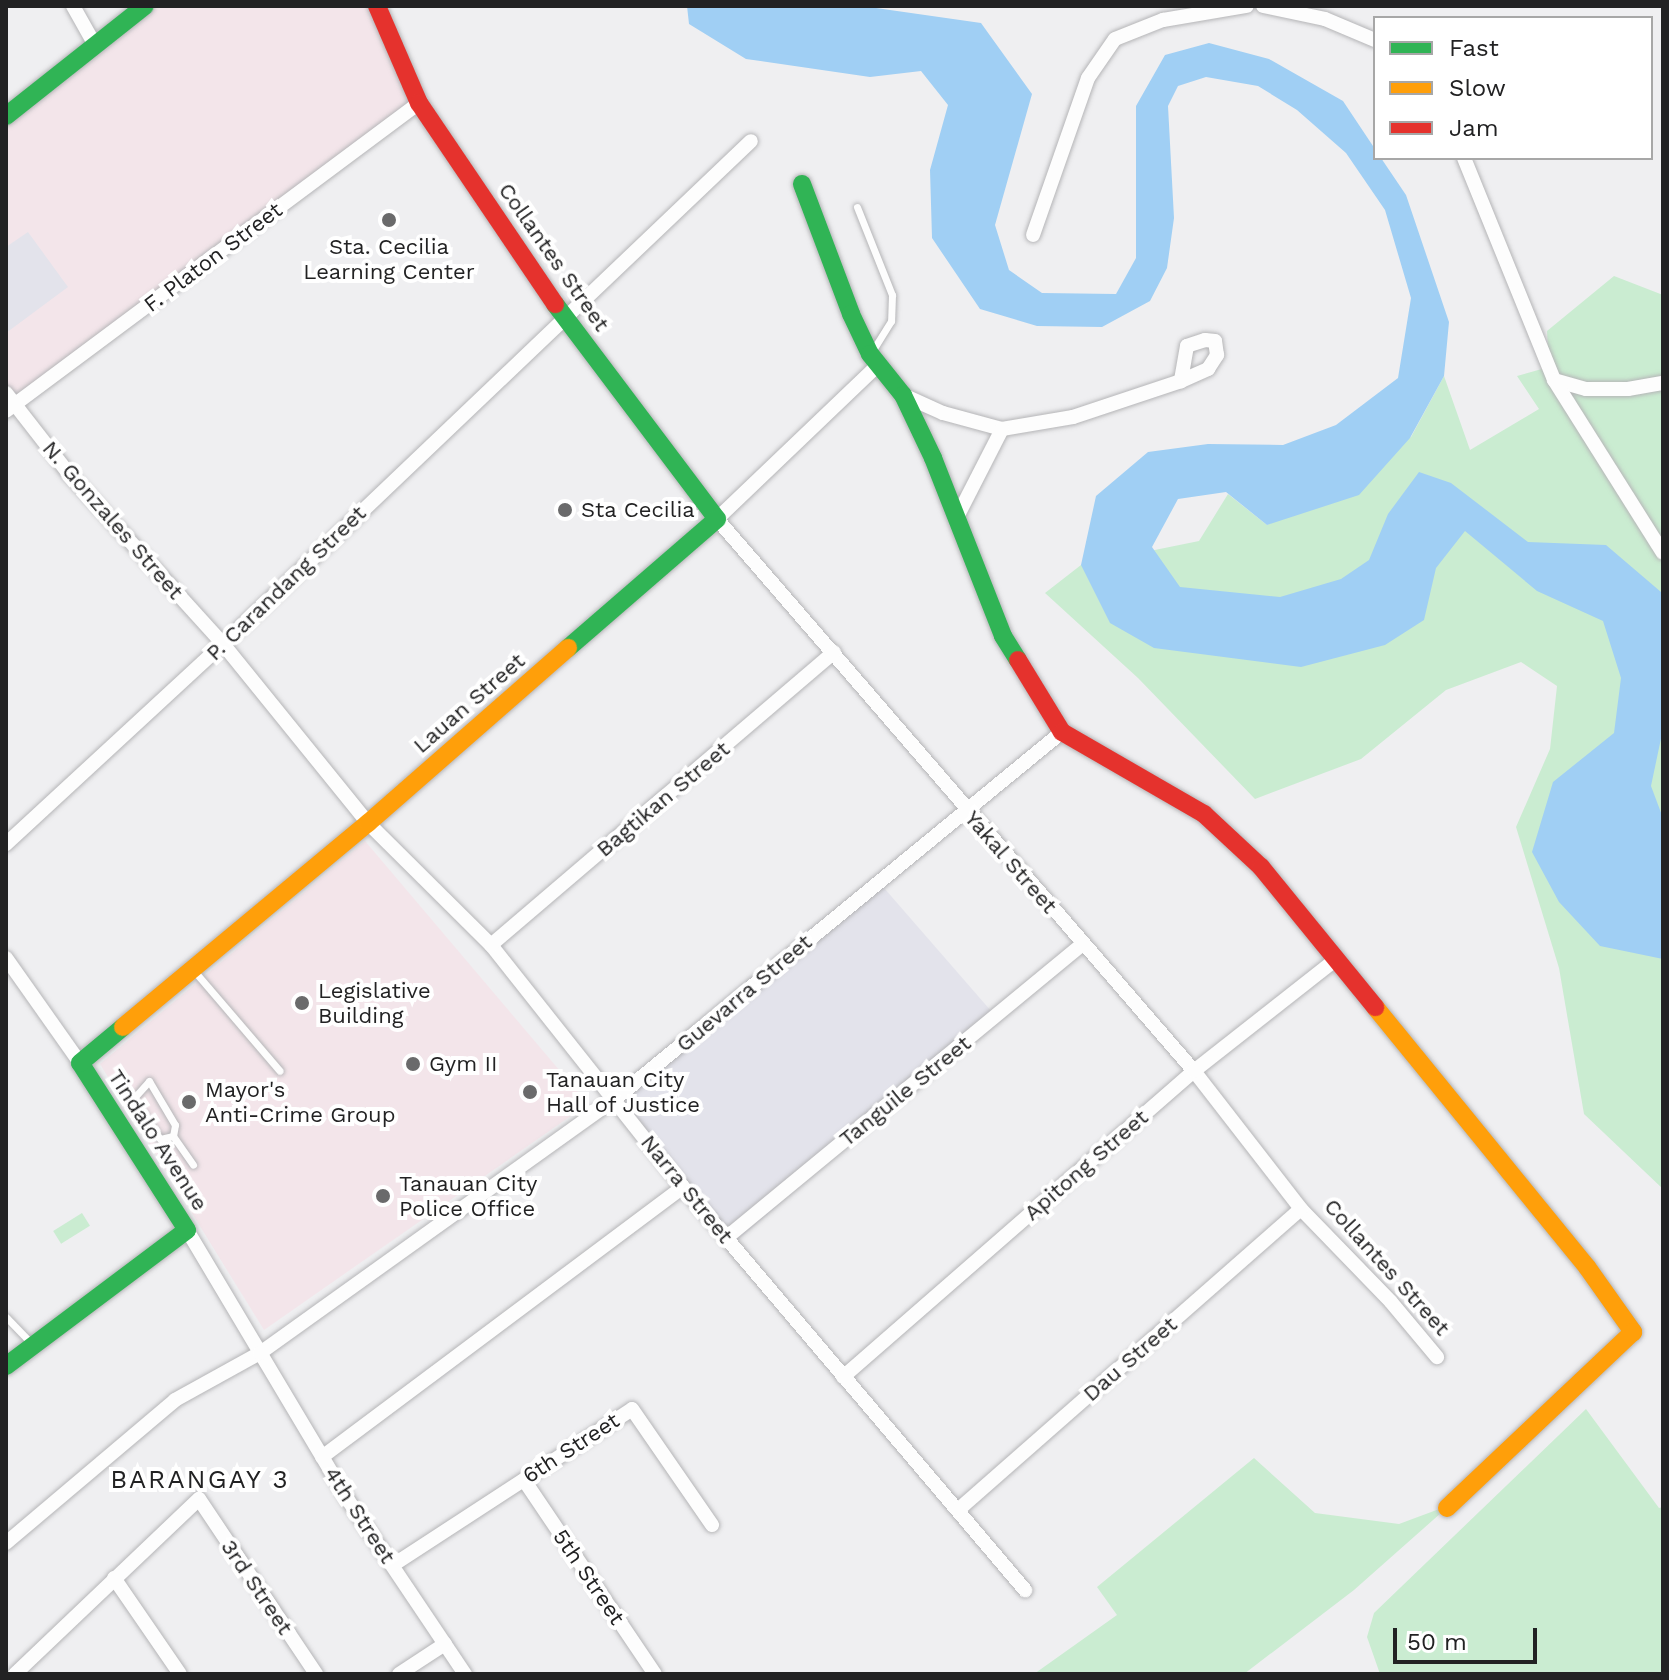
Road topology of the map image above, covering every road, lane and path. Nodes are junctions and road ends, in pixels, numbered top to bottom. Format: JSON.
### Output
{"nodes":[{"id":1,"x":73,"y":6,"type":"edge"},
{"id":2,"x":145,"y":6,"type":"edge"},
{"id":3,"x":377,"y":6,"type":"edge"},
{"id":4,"x":1247,"y":6,"type":"edge"},
{"id":5,"x":1263,"y":6,"type":"edge"},
{"id":6,"x":1373,"y":39,"type":"edge"},
{"id":7,"x":95,"y":45,"type":"junction"},
{"id":8,"x":419,"y":103,"type":"junction"},
{"id":9,"x":6,"y":116,"type":"edge"},
{"id":10,"x":751,"y":141,"type":"dead end"},
{"id":11,"x":1465,"y":160,"type":"edge"},
{"id":12,"x":802,"y":184,"type":"dead end"},
{"id":13,"x":857,"y":207,"type":"dead end"},
{"id":14,"x":1033,"y":235,"type":"dead end"},
{"id":15,"x":564,"y":317,"type":"junction"},
{"id":16,"x":874,"y":359,"type":"junction"},
{"id":17,"x":1554,"y":380,"type":"junction"},
{"id":18,"x":1181,"y":381,"type":"dead end"},
{"id":19,"x":1663,"y":383,"type":"edge"},
{"id":20,"x":903,"y":395,"type":"junction"},
{"id":21,"x":9,"y":403,"type":"edge"},
{"id":22,"x":1002,"y":429,"type":"junction"},
{"id":23,"x":717,"y":519,"type":"junction"},
{"id":24,"x":956,"y":519,"type":"junction"},
{"id":25,"x":1663,"y":553,"type":"edge"},
{"id":26,"x":223,"y":644,"type":"junction"},
{"id":27,"x":834,"y":652,"type":"junction"},
{"id":28,"x":1062,"y":732,"type":"junction"},
{"id":29,"x":965,"y":810,"type":"junction"},
{"id":30,"x":368,"y":823,"type":"junction"},
{"id":31,"x":6,"y":844,"type":"edge"},
{"id":32,"x":1083,"y":944,"type":"junction"},
{"id":33,"x":491,"y":945,"type":"junction"},
{"id":34,"x":6,"y":958,"type":"edge"},
{"id":35,"x":1335,"y":960,"type":"junction"},
{"id":36,"x":194,"y":970,"type":"junction"},
{"id":37,"x":80,"y":1063,"type":"junction"},
{"id":38,"x":280,"y":1071,"type":"dead end"},
{"id":39,"x":1194,"y":1071,"type":"junction"},
{"id":40,"x":615,"y":1099,"type":"junction"},
{"id":41,"x":173,"y":1136,"type":"junction"},
{"id":42,"x":193,"y":1165,"type":"dead end"},
{"id":43,"x":683,"y":1187,"type":"junction"},
{"id":44,"x":1301,"y":1209,"type":"junction"},
{"id":45,"x":187,"y":1230,"type":"junction"},
{"id":46,"x":726,"y":1238,"type":"junction"},
{"id":47,"x":6,"y":1317,"type":"edge"},
{"id":48,"x":33,"y":1346,"type":"junction"},
{"id":49,"x":260,"y":1353,"type":"junction"},
{"id":50,"x":1437,"y":1357,"type":"dead end"},
{"id":51,"x":6,"y":1366,"type":"edge"},
{"id":52,"x":843,"y":1377,"type":"junction"},
{"id":53,"x":322,"y":1457,"type":"junction"},
{"id":54,"x":524,"y":1480,"type":"junction"},
{"id":55,"x":1447,"y":1508,"type":"dead end"},
{"id":56,"x":958,"y":1510,"type":"junction"},
{"id":57,"x":712,"y":1525,"type":"dead end"},
{"id":58,"x":6,"y":1543,"type":"edge"},
{"id":59,"x":393,"y":1565,"type":"junction"},
{"id":60,"x":114,"y":1578,"type":"junction"},
{"id":61,"x":1025,"y":1590,"type":"dead end"},
{"id":62,"x":445,"y":1644,"type":"junction"},
{"id":63,"x":15,"y":1674,"type":"edge"},
{"id":64,"x":180,"y":1674,"type":"edge"},
{"id":65,"x":316,"y":1674,"type":"edge"},
{"id":66,"x":399,"y":1674,"type":"edge"},
{"id":67,"x":465,"y":1674,"type":"edge"},
{"id":68,"x":655,"y":1674,"type":"edge"}],
"edges":[{"from":1,"to":7,"type":"street"},
{"from":2,"to":7,"type":"street"},
{"from":3,"to":8,"type":"street","name":"Collantes Street"},
{"from":4,"to":14,"type":"street"},
{"from":5,"to":6,"type":"street"},
{"from":7,"to":9,"type":"street"},
{"from":8,"to":15,"type":"street","name":"Collantes Street"},
{"from":8,"to":21,"type":"street","name":"F. Platon Street"},
{"from":10,"to":15,"type":"street","name":"P. Carandang Street"},
{"from":11,"to":17,"type":"street"},
{"from":12,"to":16,"type":"street"},
{"from":13,"to":16,"type":"lane"},
{"from":15,"to":23,"type":"street","name":"Collantes Street"},
{"from":15,"to":26,"type":"street","name":"P. Carandang Street"},
{"from":16,"to":20,"type":"street"},
{"from":16,"to":23,"type":"street","name":"Lauan Street"},
{"from":17,"to":19,"type":"street"},
{"from":17,"to":25,"type":"street"},
{"from":18,"to":22,"type":"street"},
{"from":20,"to":22,"type":"street"},
{"from":20,"to":24,"type":"street"},
{"from":21,"to":26,"type":"street","name":"N. Gonzales Street"},
{"from":22,"to":24,"type":"street"},
{"from":23,"to":27,"type":"street","name":"Yakal Street"},
{"from":23,"to":30,"type":"street","name":"Lauan Street"},
{"from":24,"to":28,"type":"street"},
{"from":26,"to":30,"type":"street","name":"Narra Street"},
{"from":26,"to":31,"type":"street","name":"P. Carandang Street"},
{"from":27,"to":29,"type":"street","name":"Yakal Street"},
{"from":27,"to":33,"type":"street","name":"Bagtikan Street"},
{"from":28,"to":29,"type":"street","name":"Guevarra Street"},
{"from":28,"to":35,"type":"street"},
{"from":29,"to":32,"type":"street","name":"Yakal Street"},
{"from":29,"to":40,"type":"street","name":"Guevarra Street"},
{"from":30,"to":33,"type":"street","name":"Narra Street"},
{"from":30,"to":36,"type":"street","name":"Lauan Street"},
{"from":32,"to":39,"type":"street","name":"Yakal Street"},
{"from":32,"to":46,"type":"street","name":"Tanguile Street"},
{"from":33,"to":40,"type":"street","name":"Narra Street"},
{"from":34,"to":37,"type":"street","name":"Tindalo Avenue"},
{"from":35,"to":39,"type":"street","name":"Apitong Street"},
{"from":35,"to":55,"type":"street"},
{"from":36,"to":37,"type":"street","name":"Lauan Street"},
{"from":36,"to":38,"type":"lane"},
{"from":37,"to":45,"type":"street","name":"Tindalo Avenue"},
{"from":39,"to":44,"type":"street","name":"Yakal Street"},
{"from":39,"to":52,"type":"street","name":"Apitong Street"},
{"from":40,"to":43,"type":"street","name":"Narra Street"},
{"from":40,"to":49,"type":"street","name":"Guevarra Street"},
{"from":41,"to":41,"type":"lane"},
{"from":41,"to":42,"type":"lane"},
{"from":43,"to":46,"type":"street","name":"Narra Street"},
{"from":43,"to":53,"type":"street"},
{"from":44,"to":50,"type":"street","name":"Collantes Street"},
{"from":44,"to":56,"type":"street","name":"Dau Street"},
{"from":45,"to":48,"type":"street"},
{"from":45,"to":49,"type":"street","name":"Tindalo Avenue"},
{"from":46,"to":52,"type":"street","name":"Narra Street"},
{"from":47,"to":48,"type":"lane"},
{"from":48,"to":51,"type":"street"},
{"from":49,"to":53,"type":"street","name":"4th Street"},
{"from":49,"to":58,"type":"street","name":"Guevarra Street"},
{"from":52,"to":56,"type":"street","name":"Narra Street"},
{"from":53,"to":59,"type":"street","name":"4th Street"},
{"from":54,"to":57,"type":"street","name":"6th Street"},
{"from":54,"to":59,"type":"street","name":"6th Street"},
{"from":54,"to":68,"type":"street","name":"5th Street"},
{"from":56,"to":61,"type":"street","name":"Narra Street"},
{"from":59,"to":62,"type":"street","name":"4th Street"},
{"from":60,"to":63,"type":"street"},
{"from":60,"to":64,"type":"street"},
{"from":60,"to":65,"type":"street","name":"3rd Street"},
{"from":62,"to":66,"type":"street"},
{"from":62,"to":67,"type":"street","name":"4th Street"}]}
